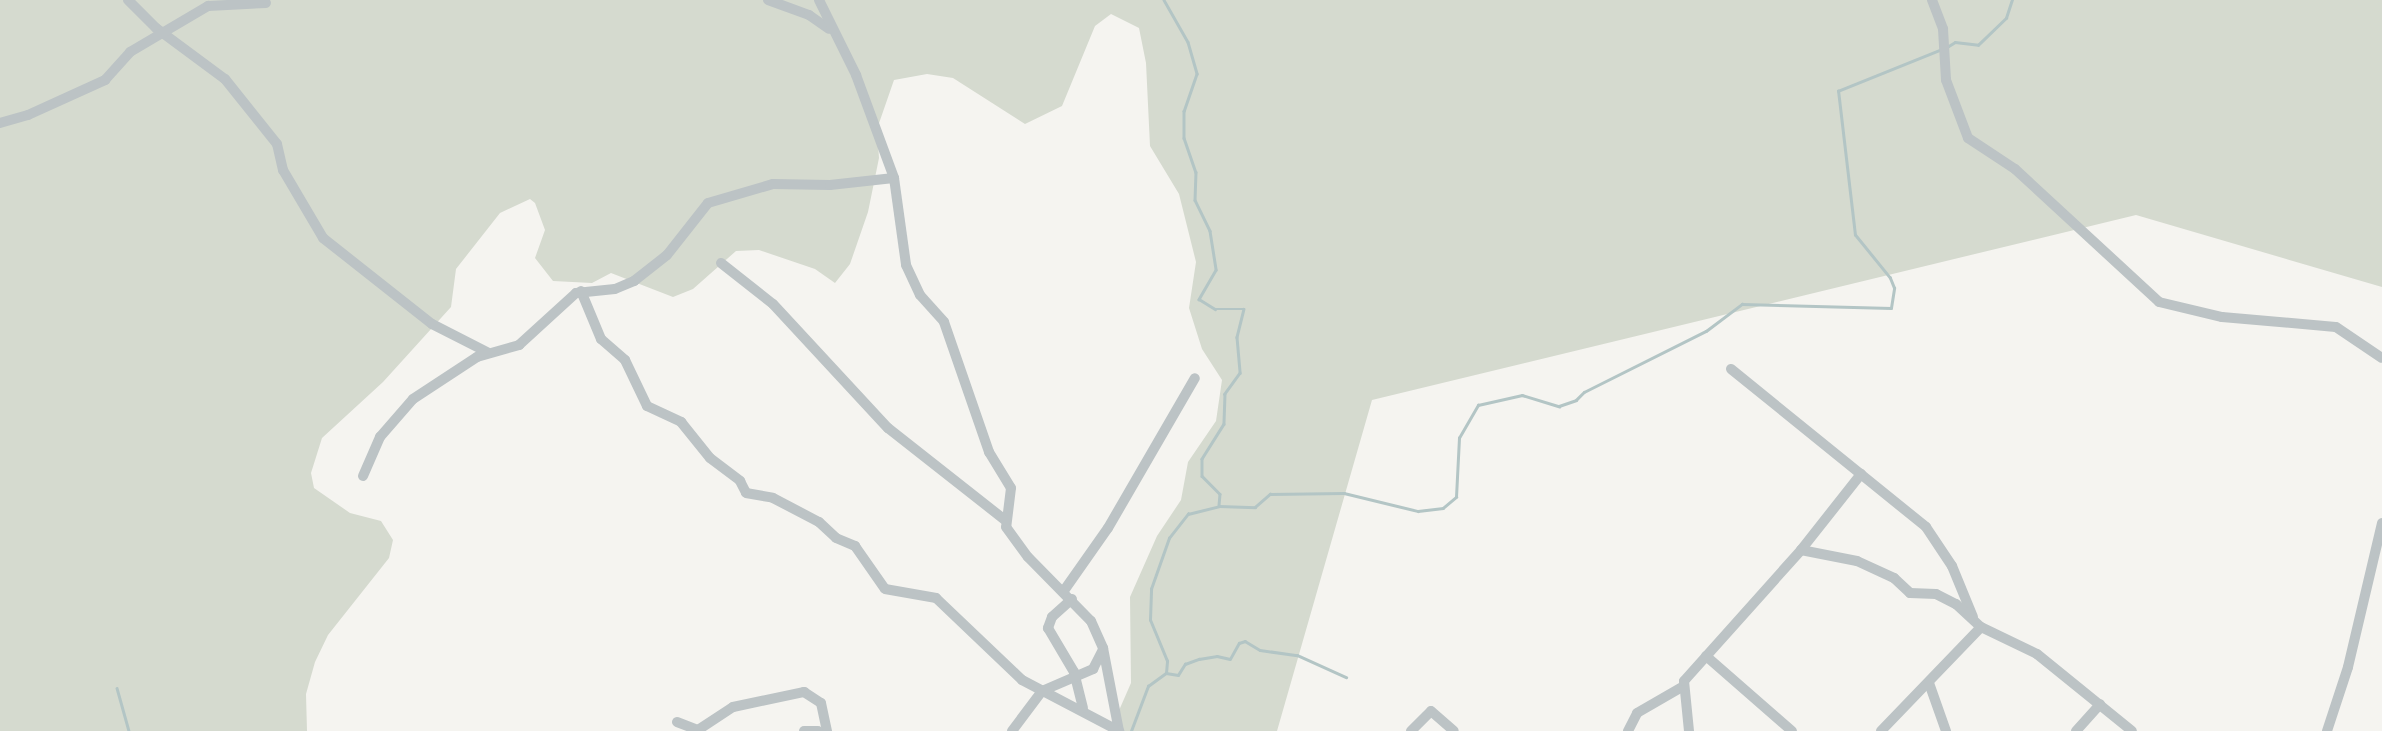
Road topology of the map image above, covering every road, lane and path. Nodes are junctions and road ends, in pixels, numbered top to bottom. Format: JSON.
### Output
{"nodes":[{"id":1,"x":128,"y":0,"type":"edge"},
{"id":2,"x":768,"y":0,"type":"edge"},
{"id":3,"x":819,"y":0,"type":"edge"},
{"id":4,"x":1932,"y":0,"type":"edge"},
{"id":5,"x":266,"y":4,"type":"dead end"},
{"id":6,"x":161,"y":31,"type":"junction"},
{"id":7,"x":831,"y":31,"type":"junction"},
{"id":8,"x":0,"y":122,"type":"edge"},
{"id":9,"x":894,"y":178,"type":"junction"},
{"id":10,"x":721,"y":263,"type":"dead end"},
{"id":11,"x":581,"y":291,"type":"junction"},
{"id":12,"x":487,"y":352,"type":"junction"},
{"id":13,"x":2382,"y":358,"type":"edge"},
{"id":14,"x":1730,"y":369,"type":"dead end"},
{"id":15,"x":1195,"y":378,"type":"dead end"},
{"id":16,"x":1861,"y":474,"type":"junction"},
{"id":17,"x":363,"y":476,"type":"dead end"},
{"id":18,"x":1006,"y":521,"type":"junction"},
{"id":19,"x":2382,"y":523,"type":"edge"},
{"id":20,"x":1801,"y":550,"type":"junction"},
{"id":21,"x":1063,"y":592,"type":"junction"},
{"id":22,"x":1072,"y":599,"type":"junction"},
{"id":23,"x":1978,"y":624,"type":"junction"},
{"id":24,"x":1103,"y":648,"type":"junction"},
{"id":25,"x":1706,"y":656,"type":"junction"},
{"id":26,"x":1076,"y":678,"type":"junction"},
{"id":27,"x":1929,"y":683,"type":"junction"},
{"id":28,"x":1682,"y":687,"type":"junction"},
{"id":29,"x":1042,"y":691,"type":"junction"},
{"id":30,"x":2100,"y":704,"type":"junction"},
{"id":31,"x":1083,"y":708,"type":"junction"},
{"id":32,"x":677,"y":722,"type":"dead end"},
{"id":33,"x":804,"y":731,"type":"edge"},
{"id":34,"x":818,"y":731,"type":"edge"},
{"id":35,"x":827,"y":731,"type":"edge"},
{"id":36,"x":1012,"y":731,"type":"edge"},
{"id":37,"x":1119,"y":731,"type":"edge"},
{"id":38,"x":1411,"y":731,"type":"edge"},
{"id":39,"x":1454,"y":731,"type":"edge"},
{"id":40,"x":1628,"y":731,"type":"edge"},
{"id":41,"x":1689,"y":731,"type":"edge"},
{"id":42,"x":1792,"y":731,"type":"edge"},
{"id":43,"x":1881,"y":731,"type":"edge"},
{"id":44,"x":1946,"y":731,"type":"edge"},
{"id":45,"x":2076,"y":731,"type":"edge"},
{"id":46,"x":2132,"y":731,"type":"edge"},
{"id":47,"x":2327,"y":731,"type":"edge"}],
"edges":[{"from":1,"to":6,"type":"street"},
{"from":2,"to":7,"type":"street"},
{"from":3,"to":7,"type":"street"},
{"from":4,"to":13,"type":"street"},
{"from":5,"to":6,"type":"street"},
{"from":6,"to":8,"type":"street"},
{"from":6,"to":12,"type":"street"},
{"from":7,"to":9,"type":"street"},
{"from":9,"to":11,"type":"street"},
{"from":9,"to":18,"type":"street"},
{"from":10,"to":18,"type":"street"},
{"from":11,"to":12,"type":"street"},
{"from":11,"to":29,"type":"street"},
{"from":12,"to":17,"type":"street"},
{"from":14,"to":16,"type":"street"},
{"from":15,"to":21,"type":"street"},
{"from":16,"to":20,"type":"street"},
{"from":16,"to":23,"type":"street"},
{"from":18,"to":21,"type":"street"},
{"from":19,"to":47,"type":"street"},
{"from":20,"to":23,"type":"street"},
{"from":20,"to":25,"type":"street"},
{"from":21,"to":22,"type":"street"},
{"from":22,"to":24,"type":"street"},
{"from":22,"to":26,"type":"street"},
{"from":23,"to":27,"type":"street"},
{"from":23,"to":30,"type":"street"},
{"from":24,"to":26,"type":"street"},
{"from":24,"to":37,"type":"street"},
{"from":25,"to":28,"type":"street"},
{"from":25,"to":42,"type":"street"},
{"from":26,"to":29,"type":"street"},
{"from":26,"to":31,"type":"street"},
{"from":27,"to":43,"type":"street"},
{"from":27,"to":44,"type":"street"},
{"from":28,"to":40,"type":"street"},
{"from":28,"to":41,"type":"street"},
{"from":29,"to":31,"type":"street"},
{"from":29,"to":36,"type":"street"},
{"from":30,"to":45,"type":"street"},
{"from":30,"to":46,"type":"street"},
{"from":31,"to":37,"type":"street"},
{"from":32,"to":35,"type":"street"},
{"from":33,"to":34,"type":"street"},
{"from":38,"to":39,"type":"street"}]}
